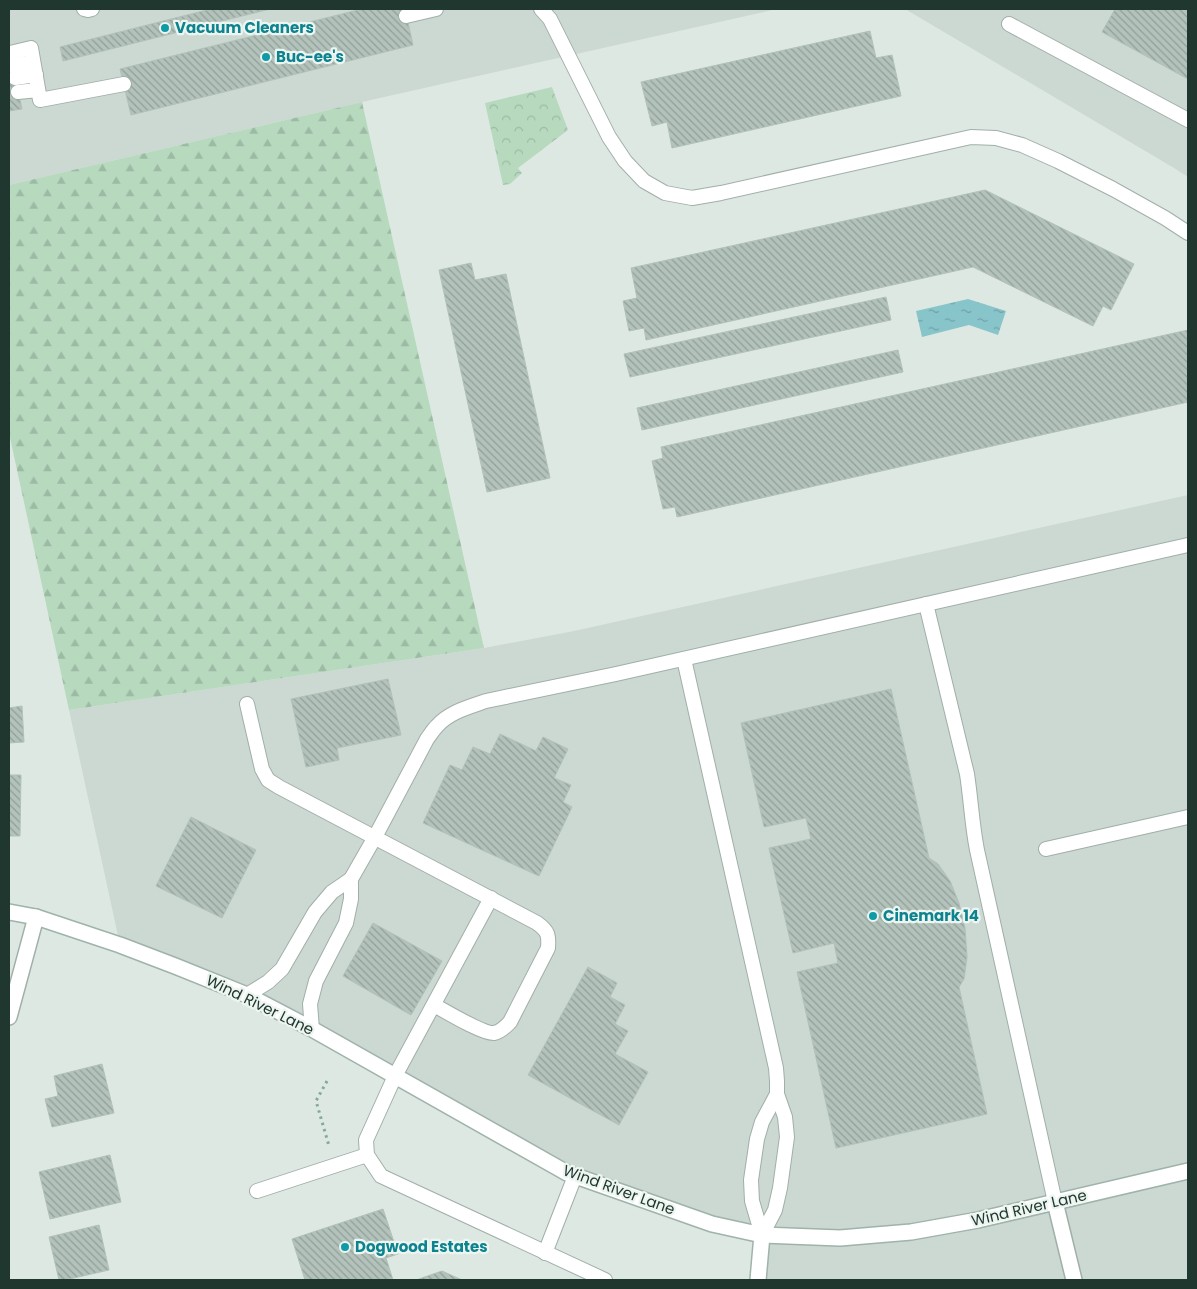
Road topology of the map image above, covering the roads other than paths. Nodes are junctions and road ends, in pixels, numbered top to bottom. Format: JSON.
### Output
{"nodes":[{"id":1,"x":84,"y":9,"type":"edge"},
{"id":2,"x":92,"y":9,"type":"edge"},
{"id":3,"x":436,"y":9,"type":"edge"},
{"id":4,"x":541,"y":9,"type":"edge"},
{"id":5,"x":406,"y":16,"type":"dead end"},
{"id":6,"x":1009,"y":24,"type":"dead end"},
{"id":7,"x":35,"y":68,"type":"junction"},
{"id":8,"x":14,"y":72,"type":"edge"},
{"id":9,"x":124,"y":84,"type":"dead end"},
{"id":10,"x":38,"y":90,"type":"junction"},
{"id":11,"x":1188,"y":120,"type":"edge"},
{"id":12,"x":1188,"y":233,"type":"edge"},
{"id":13,"x":1188,"y":544,"type":"edge"},
{"id":14,"x":926,"y":604,"type":"junction"},
{"id":15,"x":684,"y":658,"type":"junction"},
{"id":16,"x":247,"y":704,"type":"dead end"},
{"id":17,"x":1188,"y":816,"type":"edge"},
{"id":18,"x":375,"y":837,"type":"junction"},
{"id":19,"x":1046,"y":850,"type":"dead end"},
{"id":20,"x":351,"y":879,"type":"junction"},
{"id":21,"x":491,"y":898,"type":"junction"},
{"id":22,"x":9,"y":912,"type":"edge"},
{"id":23,"x":36,"y":917,"type":"junction"},
{"id":24,"x":247,"y":995,"type":"junction"},
{"id":25,"x":434,"y":1004,"type":"junction"},
{"id":26,"x":9,"y":1017,"type":"edge"},
{"id":27,"x":312,"y":1029,"type":"junction"},
{"id":28,"x":395,"y":1076,"type":"junction"},
{"id":29,"x":777,"y":1094,"type":"junction"},
{"id":30,"x":367,"y":1155,"type":"junction"},
{"id":31,"x":1188,"y":1171,"type":"edge"},
{"id":32,"x":575,"y":1176,"type":"junction"},
{"id":33,"x":257,"y":1191,"type":"dead end"},
{"id":34,"x":1055,"y":1202,"type":"junction"},
{"id":35,"x":762,"y":1235,"type":"junction"},
{"id":36,"x":545,"y":1253,"type":"junction"},
{"id":37,"x":605,"y":1280,"type":"edge"},
{"id":38,"x":758,"y":1280,"type":"edge"},
{"id":39,"x":1074,"y":1280,"type":"edge"}],
"edges":[{"from":1,"to":2,"type":"lane"},
{"from":3,"to":5,"type":"lane"},
{"from":4,"to":12,"type":"lane"},
{"from":6,"to":11,"type":"lane"},
{"from":7,"to":8,"type":"lane"},
{"from":7,"to":8,"type":"lane"},
{"from":7,"to":10,"type":"lane"},
{"from":8,"to":10,"type":"lane"},
{"from":9,"to":10,"type":"lane"},
{"from":13,"to":14,"type":"lane"},
{"from":14,"to":15,"type":"lane"},
{"from":14,"to":34,"type":"lane"},
{"from":15,"to":18,"type":"lane"},
{"from":15,"to":29,"type":"lane"},
{"from":16,"to":18,"type":"lane"},
{"from":17,"to":19,"type":"lane"},
{"from":18,"to":20,"type":"lane"},
{"from":18,"to":21,"type":"lane"},
{"from":20,"to":24,"type":"lane"},
{"from":20,"to":27,"type":"lane"},
{"from":21,"to":25,"type":"lane"},
{"from":21,"to":25,"type":"lane"},
{"from":22,"to":23,"type":"street","name":"Wind River Lane"},
{"from":23,"to":24,"type":"street","name":"Wind River Lane"},
{"from":23,"to":26,"type":"street"},
{"from":24,"to":27,"type":"street","name":"Wind River Lane"},
{"from":25,"to":28,"type":"lane"},
{"from":27,"to":28,"type":"street","name":"Wind River Lane"},
{"from":28,"to":30,"type":"lane"},
{"from":28,"to":32,"type":"street","name":"Wind River Lane"},
{"from":29,"to":35,"type":"lane"},
{"from":29,"to":35,"type":"lane"},
{"from":30,"to":33,"type":"lane"},
{"from":30,"to":36,"type":"lane"},
{"from":31,"to":34,"type":"street","name":"Wind River Lane"},
{"from":32,"to":35,"type":"street","name":"Wind River Lane"},
{"from":32,"to":36,"type":"lane"},
{"from":34,"to":35,"type":"street","name":"Wind River Lane"},
{"from":34,"to":39,"type":"street"},
{"from":35,"to":38,"type":"street"},
{"from":36,"to":37,"type":"lane"}]}
